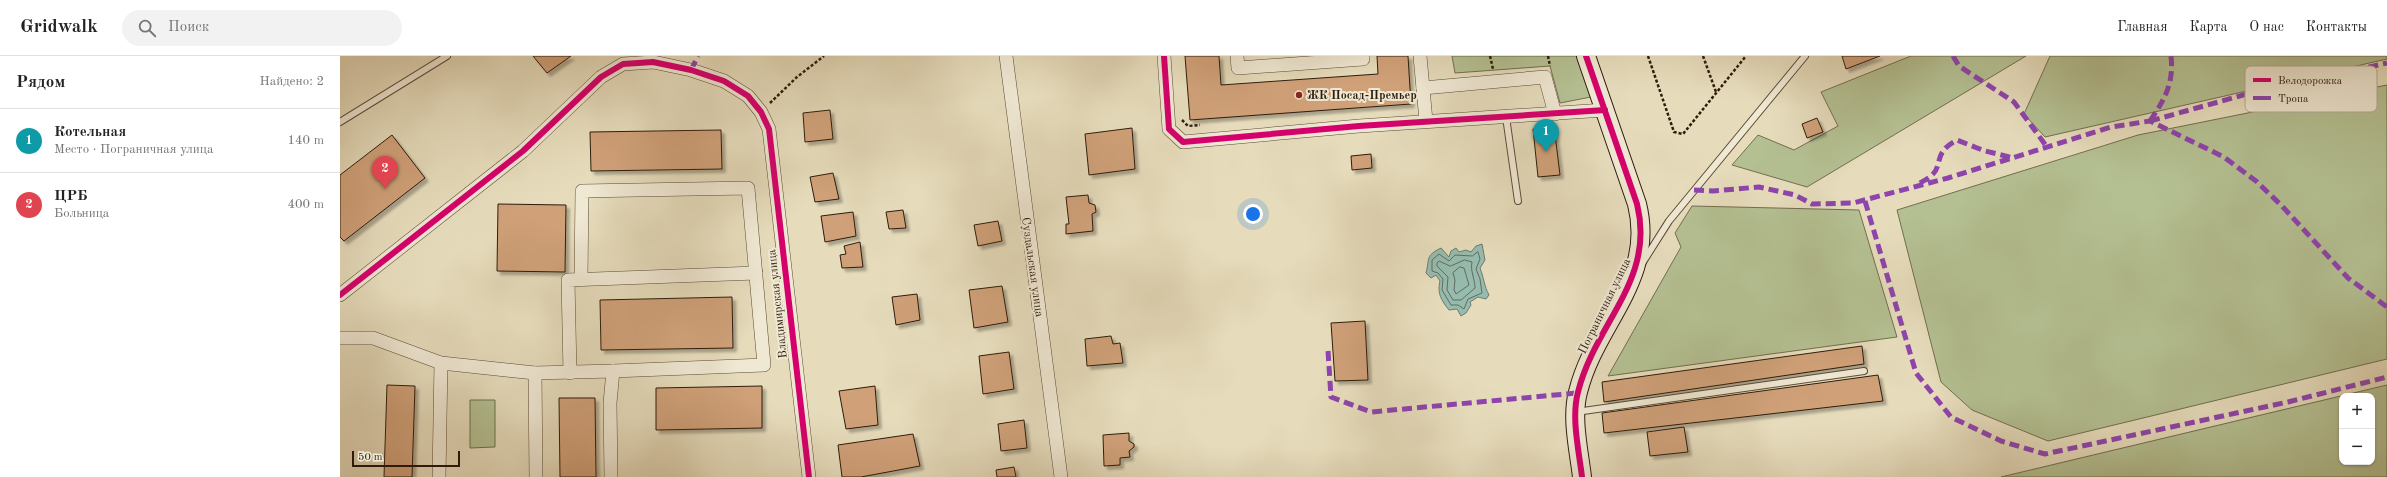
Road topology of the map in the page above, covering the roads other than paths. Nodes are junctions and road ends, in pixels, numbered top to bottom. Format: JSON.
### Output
{"nodes":[{"id":1,"x":447,"y":56,"type":"edge"},
{"id":2,"x":1006,"y":56,"type":"edge"},
{"id":3,"x":1164,"y":56,"type":"edge"},
{"id":4,"x":1236,"y":56,"type":"edge"},
{"id":5,"x":1363,"y":56,"type":"edge"},
{"id":6,"x":1420,"y":56,"type":"edge"},
{"id":7,"x":1586,"y":56,"type":"edge"},
{"id":8,"x":1806,"y":56,"type":"edge"},
{"id":9,"x":1423,"y":88,"type":"junction"},
{"id":10,"x":1605,"y":110,"type":"junction"},
{"id":11,"x":1555,"y":114,"type":"junction"},
{"id":12,"x":1506,"y":117,"type":"junction"},
{"id":13,"x":1426,"y":121,"type":"junction"},
{"id":14,"x":340,"y":122,"type":"edge"},
{"id":15,"x":1518,"y":201,"type":"dead end"},
{"id":16,"x":756,"y":273,"type":"junction"},
{"id":17,"x":581,"y":279,"type":"junction"},
{"id":18,"x":1630,"y":282,"type":"junction"},
{"id":19,"x":340,"y":295,"type":"edge"},
{"id":20,"x":340,"y":338,"type":"edge"},
{"id":21,"x":441,"y":363,"type":"junction"},
{"id":22,"x":613,"y":371,"type":"junction"},
{"id":23,"x":1864,"y":371,"type":"dead end"},
{"id":24,"x":535,"y":373,"type":"junction"},
{"id":25,"x":570,"y":373,"type":"junction"},
{"id":26,"x":1576,"y":412,"type":"junction"},
{"id":27,"x":439,"y":477,"type":"edge"},
{"id":28,"x":536,"y":477,"type":"edge"},
{"id":29,"x":611,"y":477,"type":"edge"},
{"id":30,"x":809,"y":477,"type":"edge"},
{"id":31,"x":1061,"y":477,"type":"edge"},
{"id":32,"x":1582,"y":477,"type":"edge"}],
"edges":[{"from":1,"to":14,"type":"lane"},
{"from":2,"to":31,"type":"street","name":"Суздальская улица"},
{"from":3,"to":13,"type":"street"},
{"from":4,"to":5,"type":"street"},
{"from":6,"to":9,"type":"street"},
{"from":7,"to":10,"type":"street","name":"Пограничная улица"},
{"from":8,"to":18,"type":"lane"},
{"from":9,"to":11,"type":"street"},
{"from":9,"to":13,"type":"street"},
{"from":10,"to":11,"type":"street"},
{"from":10,"to":18,"type":"street","name":"Пограничная улица"},
{"from":11,"to":12,"type":"street"},
{"from":12,"to":13,"type":"street"},
{"from":12,"to":15,"type":"lane"},
{"from":16,"to":17,"type":"street"},
{"from":16,"to":17,"type":"street"},
{"from":16,"to":22,"type":"street"},
{"from":17,"to":25,"type":"street"},
{"from":18,"to":26,"type":"street","name":"Пограничная улица"},
{"from":19,"to":30,"type":"street","name":"Владимирская улица"},
{"from":20,"to":21,"type":"street"},
{"from":21,"to":24,"type":"street"},
{"from":21,"to":27,"type":"street"},
{"from":22,"to":25,"type":"street"},
{"from":22,"to":29,"type":"street"},
{"from":23,"to":26,"type":"lane"},
{"from":24,"to":25,"type":"street"},
{"from":24,"to":28,"type":"street"},
{"from":26,"to":32,"type":"street","name":"Пограничная улица"}]}
